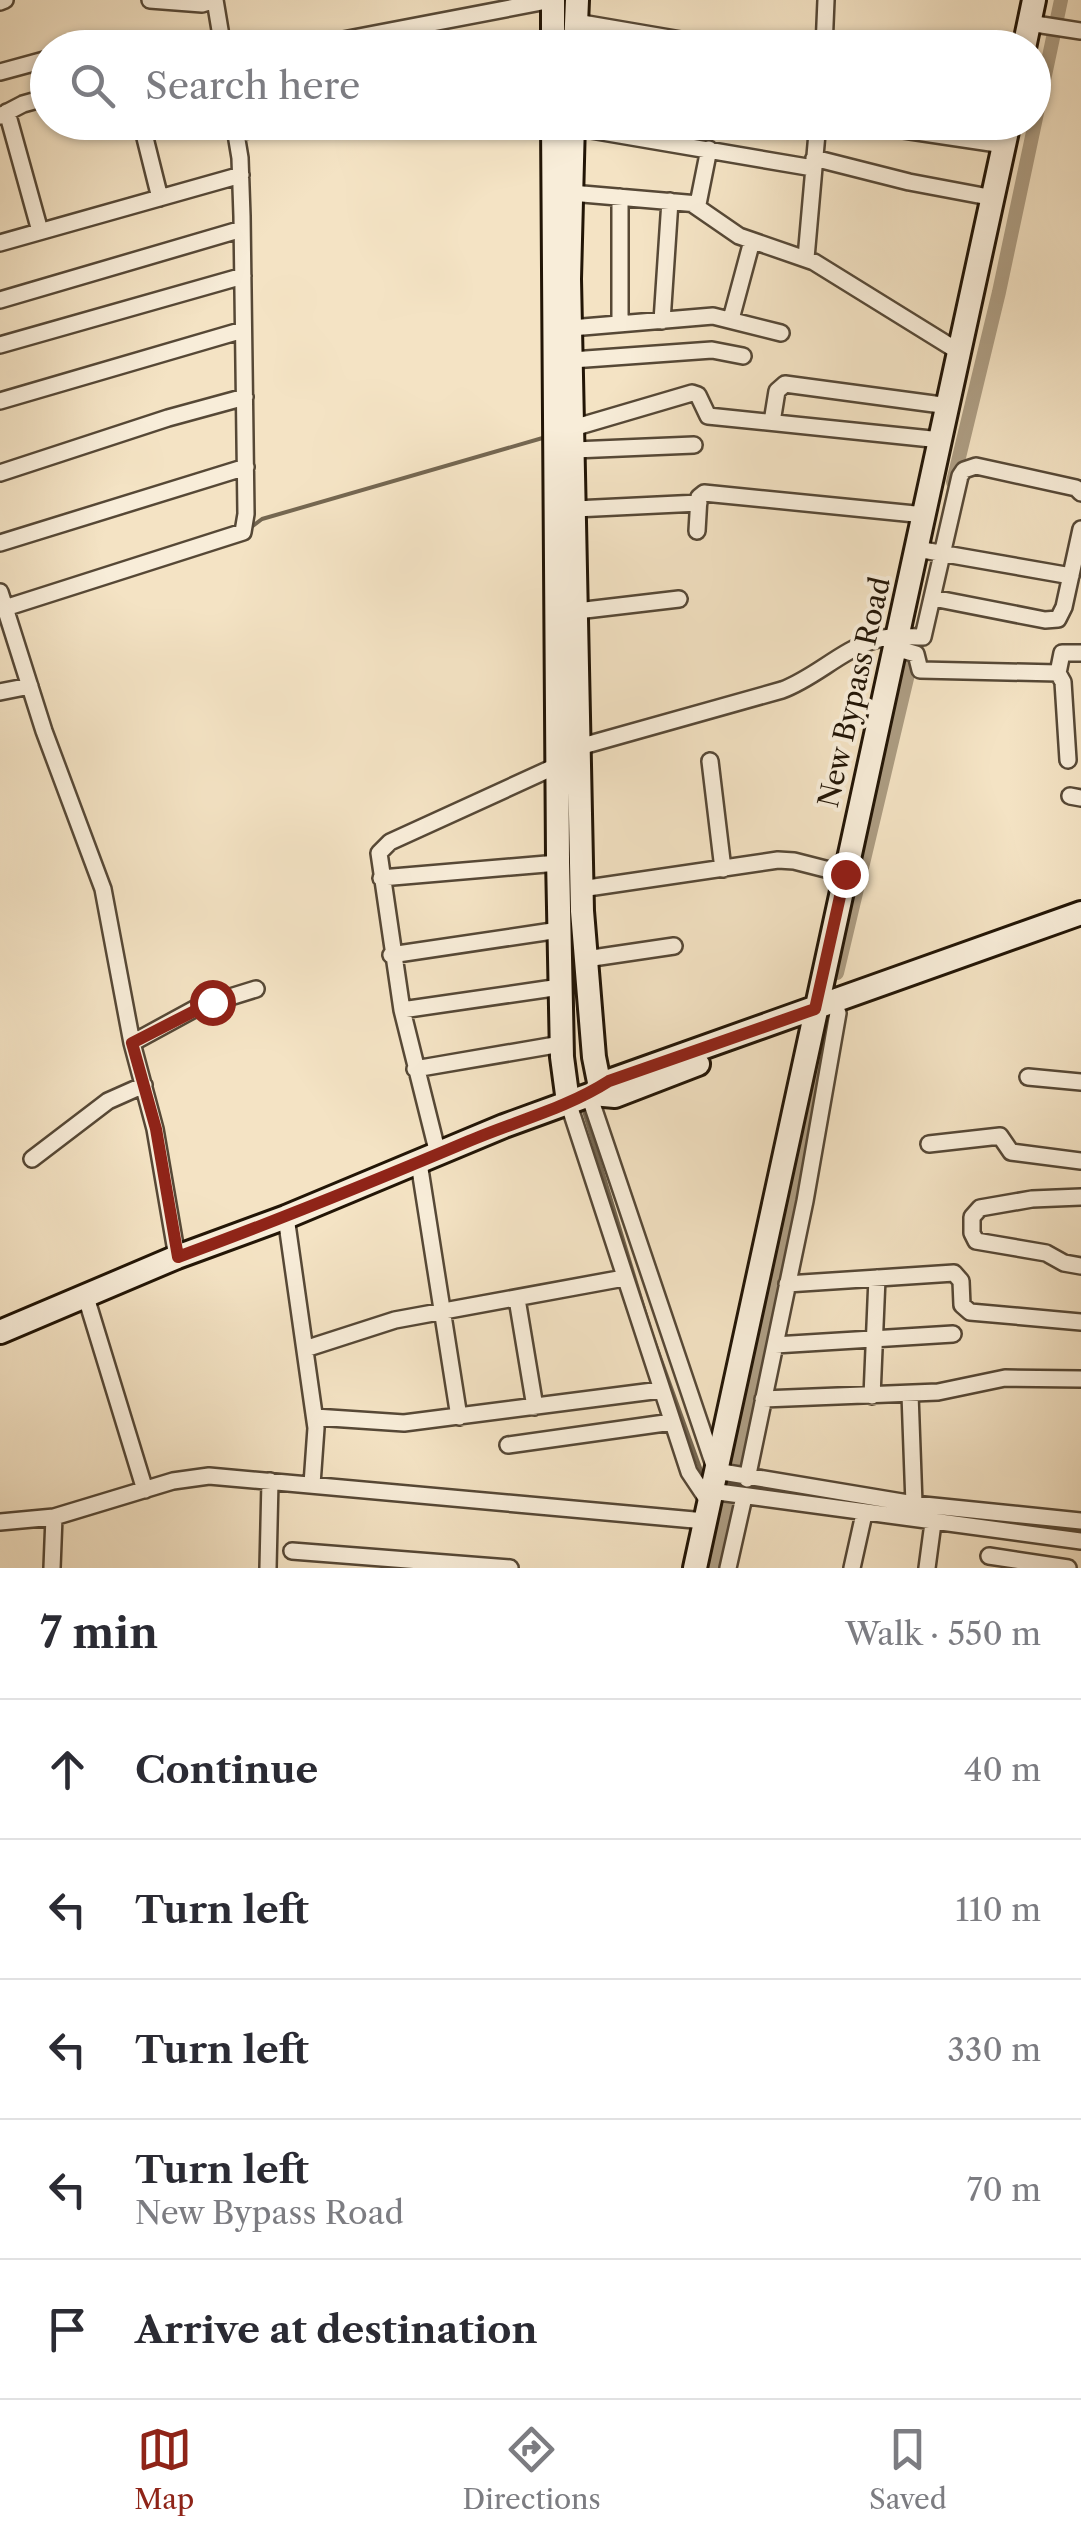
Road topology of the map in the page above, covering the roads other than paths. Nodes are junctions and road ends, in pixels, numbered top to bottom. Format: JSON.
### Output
{"nodes":[{"id":1,"x":150,"y":0,"type":"edge"},
{"id":2,"x":215,"y":0,"type":"edge"},
{"id":3,"x":552,"y":0,"type":"edge"},
{"id":4,"x":821,"y":1,"type":"edge"},
{"id":5,"x":576,"y":11,"type":"edge"},
{"id":6,"x":1037,"y":16,"type":"edge"},
{"id":7,"x":1072,"y":29,"type":"edge"},
{"id":8,"x":220,"y":30,"type":"edge"},
{"id":9,"x":395,"y":30,"type":"edge"},
{"id":10,"x":553,"y":30,"type":"edge"},
{"id":11,"x":654,"y":30,"type":"edge"},
{"id":12,"x":823,"y":30,"type":"edge"},
{"id":13,"x":30,"y":64,"type":"edge"},
{"id":14,"x":0,"y":72,"type":"edge"},
{"id":15,"x":30,"y":104,"type":"edge"},
{"id":16,"x":4,"y":114,"type":"edge"},
{"id":17,"x":146,"y":140,"type":"edge"},
{"id":18,"x":236,"y":140,"type":"edge"},
{"id":19,"x":566,"y":140,"type":"edge"},
{"id":20,"x":567,"y":140,"type":"edge"},
{"id":21,"x":658,"y":140,"type":"edge"},
{"id":22,"x":816,"y":140,"type":"edge"},
{"id":23,"x":1006,"y":140,"type":"edge"},
{"id":24,"x":709,"y":149,"type":"junction"},
{"id":25,"x":813,"y":163,"type":"junction"},
{"id":26,"x":240,"y":175,"type":"junction"},
{"id":27,"x":571,"y":193,"type":"junction"},
{"id":28,"x":620,"y":197,"type":"junction"},
{"id":29,"x":160,"y":198,"type":"junction"},
{"id":30,"x":994,"y":198,"type":"junction"},
{"id":31,"x":670,"y":201,"type":"junction"},
{"id":32,"x":694,"y":204,"type":"junction"},
{"id":33,"x":242,"y":229,"type":"junction"},
{"id":34,"x":40,"y":231,"type":"junction"},
{"id":35,"x":752,"y":241,"type":"junction"},
{"id":36,"x":0,"y":243,"type":"edge"},
{"id":37,"x":806,"y":258,"type":"junction"},
{"id":38,"x":243,"y":276,"type":"junction"},
{"id":39,"x":0,"y":300,"type":"edge"},
{"id":40,"x":731,"y":319,"type":"junction"},
{"id":41,"x":662,"y":320,"type":"junction"},
{"id":42,"x":620,"y":324,"type":"junction"},
{"id":43,"x":572,"y":328,"type":"junction"},
{"id":44,"x":243,"y":330,"type":"junction"},
{"id":45,"x":782,"y":333,"type":"dead end"},
{"id":46,"x":0,"y":346,"type":"edge"},
{"id":47,"x":961,"y":353,"type":"junction"},
{"id":48,"x":743,"y":356,"type":"dead end"},
{"id":49,"x":572,"y":360,"type":"junction"},
{"id":50,"x":244,"y":397,"type":"junction"},
{"id":51,"x":0,"y":401,"type":"edge"},
{"id":52,"x":949,"y":406,"type":"junction"},
{"id":53,"x":772,"y":422,"type":"junction"},
{"id":54,"x":574,"y":439,"type":"junction"},
{"id":55,"x":942,"y":440,"type":"junction"},
{"id":56,"x":694,"y":445,"type":"dead end"},
{"id":57,"x":246,"y":467,"type":"junction"},
{"id":58,"x":0,"y":473,"type":"edge"},
{"id":59,"x":1081,"y":493,"type":"edge"},
{"id":60,"x":699,"y":504,"type":"junction"},
{"id":61,"x":575,"y":509,"type":"junction"},
{"id":62,"x":924,"y":515,"type":"junction"},
{"id":63,"x":1081,"y":529,"type":"edge"},
{"id":64,"x":697,"y":531,"type":"dead end"},
{"id":65,"x":0,"y":544,"type":"edge"},
{"id":66,"x":932,"y":552,"type":"junction"},
{"id":67,"x":1071,"y":576,"type":"junction"},
{"id":68,"x":933,"y":598,"type":"junction"},
{"id":69,"x":679,"y":599,"type":"dead end"},
{"id":70,"x":3,"y":607,"type":"edge"},
{"id":71,"x":577,"y":611,"type":"junction"},
{"id":72,"x":907,"y":644,"type":"junction"},
{"id":73,"x":1081,"y":654,"type":"edge"},
{"id":74,"x":1058,"y":673,"type":"junction"},
{"id":75,"x":30,"y":686,"type":"junction"},
{"id":76,"x":0,"y":692,"type":"edge"},
{"id":77,"x":1073,"y":725,"type":"edge"},
{"id":78,"x":570,"y":759,"type":"junction"},
{"id":79,"x":710,"y":760,"type":"dead end"},
{"id":80,"x":1068,"y":760,"type":"dead end"},
{"id":81,"x":558,"y":863,"type":"junction"},
{"id":82,"x":722,"y":869,"type":"junction"},
{"id":83,"x":845,"y":874,"type":"junction"},
{"id":84,"x":380,"y":878,"type":"junction"},
{"id":85,"x":582,"y":889,"type":"junction"},
{"id":86,"x":1081,"y":913,"type":"edge"},
{"id":87,"x":1081,"y":926,"type":"edge"},
{"id":88,"x":559,"y":930,"type":"junction"},
{"id":89,"x":674,"y":946,"type":"dead end"},
{"id":90,"x":392,"y":956,"type":"junction"},
{"id":91,"x":586,"y":959,"type":"junction"},
{"id":92,"x":560,"y":987,"type":"junction"},
{"id":93,"x":256,"y":989,"type":"dead end"},
{"id":94,"x":402,"y":1010,"type":"junction"},
{"id":95,"x":822,"y":1015,"type":"junction"},
{"id":96,"x":132,"y":1043,"type":"junction"},
{"id":97,"x":561,"y":1044,"type":"junction"},
{"id":98,"x":415,"y":1069,"type":"junction"},
{"id":99,"x":1028,"y":1076,"type":"dead end"},
{"id":100,"x":1081,"y":1082,"type":"edge"},
{"id":101,"x":144,"y":1085,"type":"junction"},
{"id":102,"x":587,"y":1095,"type":"junction"},
{"id":103,"x":930,"y":1144,"type":"dead end"},
{"id":104,"x":429,"y":1158,"type":"junction"},
{"id":105,"x":32,"y":1159,"type":"dead end"},
{"id":106,"x":1081,"y":1161,"type":"edge"},
{"id":107,"x":1081,"y":1197,"type":"edge"},
{"id":108,"x":286,"y":1217,"type":"junction"},
{"id":109,"x":178,"y":1257,"type":"junction"},
{"id":110,"x":1081,"y":1266,"type":"edge"},
{"id":111,"x":624,"y":1278,"type":"junction"},
{"id":112,"x":878,"y":1278,"type":"junction"},
{"id":113,"x":787,"y":1284,"type":"junction"},
{"id":114,"x":85,"y":1294,"type":"junction"},
{"id":115,"x":517,"y":1299,"type":"junction"},
{"id":116,"x":441,"y":1313,"type":"junction"},
{"id":117,"x":1081,"y":1322,"type":"edge"},
{"id":118,"x":0,"y":1332,"type":"edge"},
{"id":119,"x":953,"y":1334,"type":"dead end"},
{"id":120,"x":875,"y":1340,"type":"junction"},
{"id":121,"x":775,"y":1345,"type":"junction"},
{"id":122,"x":305,"y":1349,"type":"junction"},
{"id":123,"x":1081,"y":1380,"type":"edge"},
{"id":124,"x":661,"y":1390,"type":"junction"},
{"id":125,"x":910,"y":1394,"type":"junction"},
{"id":126,"x":872,"y":1396,"type":"junction"},
{"id":127,"x":763,"y":1399,"type":"junction"},
{"id":128,"x":536,"y":1407,"type":"junction"},
{"id":129,"x":314,"y":1417,"type":"junction"},
{"id":130,"x":459,"y":1417,"type":"junction"},
{"id":131,"x":672,"y":1422,"type":"junction"},
{"id":132,"x":508,"y":1444,"type":"dead end"},
{"id":133,"x":270,"y":1481,"type":"junction"},
{"id":134,"x":312,"y":1484,"type":"junction"},
{"id":135,"x":145,"y":1490,"type":"junction"},
{"id":136,"x":727,"y":1490,"type":"junction"},
{"id":137,"x":914,"y":1504,"type":"junction"},
{"id":138,"x":864,"y":1514,"type":"junction"},
{"id":139,"x":54,"y":1517,"type":"junction"},
{"id":140,"x":0,"y":1522,"type":"edge"},
{"id":141,"x":934,"y":1522,"type":"junction"},
{"id":142,"x":1081,"y":1522,"type":"edge"},
{"id":143,"x":992,"y":1530,"type":"junction"},
{"id":144,"x":1081,"y":1541,"type":"edge"},
{"id":145,"x":292,"y":1551,"type":"dead end"},
{"id":146,"x":988,"y":1562,"type":"edge"},
{"id":147,"x":52,"y":1568,"type":"edge"},
{"id":148,"x":268,"y":1568,"type":"edge"},
{"id":149,"x":510,"y":1568,"type":"edge"},
{"id":150,"x":695,"y":1568,"type":"edge"},
{"id":151,"x":728,"y":1568,"type":"edge"},
{"id":152,"x":852,"y":1568,"type":"edge"},
{"id":153,"x":927,"y":1568,"type":"edge"},
{"id":154,"x":1068,"y":1568,"type":"edge"}],
"edges":[{"from":1,"to":2,"type":"street"},
{"from":2,"to":8,"type":"street"},
{"from":3,"to":9,"type":"street"},
{"from":3,"to":10,"type":"street"},
{"from":4,"to":12,"type":"street"},
{"from":5,"to":11,"type":"street"},
{"from":6,"to":7,"type":"street"},
{"from":13,"to":14,"type":"street"},
{"from":15,"to":16,"type":"street"},
{"from":16,"to":34,"type":"street"},
{"from":17,"to":29,"type":"street"},
{"from":18,"to":26,"type":"street"},
{"from":19,"to":78,"type":"street"},
{"from":20,"to":27,"type":"street"},
{"from":21,"to":24,"type":"street"},
{"from":22,"to":25,"type":"street"},
{"from":23,"to":30,"type":"street","name":"New Bypass Road"},
{"from":24,"to":25,"type":"street"},
{"from":24,"to":32,"type":"street"},
{"from":25,"to":30,"type":"street"},
{"from":25,"to":37,"type":"street"},
{"from":26,"to":29,"type":"street"},
{"from":26,"to":33,"type":"street"},
{"from":27,"to":28,"type":"street"},
{"from":27,"to":43,"type":"street"},
{"from":28,"to":31,"type":"street"},
{"from":28,"to":42,"type":"street"},
{"from":29,"to":34,"type":"street"},
{"from":30,"to":47,"type":"street","name":"New Bypass Road"},
{"from":31,"to":32,"type":"street"},
{"from":31,"to":41,"type":"street"},
{"from":32,"to":35,"type":"street"},
{"from":33,"to":38,"type":"street"},
{"from":33,"to":39,"type":"street"},
{"from":34,"to":36,"type":"street"},
{"from":35,"to":37,"type":"street"},
{"from":35,"to":40,"type":"street"},
{"from":37,"to":47,"type":"street"},
{"from":38,"to":44,"type":"street"},
{"from":38,"to":46,"type":"street"},
{"from":40,"to":41,"type":"street"},
{"from":40,"to":45,"type":"street"},
{"from":41,"to":42,"type":"street"},
{"from":42,"to":43,"type":"street"},
{"from":43,"to":49,"type":"street"},
{"from":44,"to":50,"type":"street"},
{"from":44,"to":51,"type":"street"},
{"from":47,"to":52,"type":"street","name":"New Bypass Road"},
{"from":48,"to":49,"type":"street"},
{"from":49,"to":54,"type":"street"},
{"from":50,"to":57,"type":"street"},
{"from":50,"to":58,"type":"street"},
{"from":52,"to":53,"type":"street"},
{"from":52,"to":55,"type":"street","name":"New Bypass Road"},
{"from":53,"to":54,"type":"street"},
{"from":53,"to":55,"type":"street"},
{"from":54,"to":56,"type":"street"},
{"from":54,"to":61,"type":"street"},
{"from":55,"to":62,"type":"street","name":"New Bypass Road"},
{"from":57,"to":65,"type":"street"},
{"from":57,"to":70,"type":"street"},
{"from":59,"to":66,"type":"street"},
{"from":60,"to":61,"type":"street"},
{"from":60,"to":62,"type":"street"},
{"from":60,"to":64,"type":"street"},
{"from":61,"to":71,"type":"street"},
{"from":62,"to":66,"type":"street","name":"New Bypass Road"},
{"from":63,"to":67,"type":"street"},
{"from":66,"to":67,"type":"street"},
{"from":66,"to":68,"type":"street"},
{"from":66,"to":72,"type":"street","name":"New Bypass Road"},
{"from":67,"to":68,"type":"street"},
{"from":68,"to":72,"type":"street"},
{"from":69,"to":71,"type":"street"},
{"from":70,"to":75,"type":"street"},
{"from":71,"to":78,"type":"street"},
{"from":72,"to":74,"type":"street"},
{"from":72,"to":78,"type":"street"},
{"from":72,"to":83,"type":"street","name":"New Bypass Road"},
{"from":73,"to":74,"type":"street"},
{"from":74,"to":77,"type":"street"},
{"from":75,"to":76,"type":"street"},
{"from":75,"to":96,"type":"street"},
{"from":77,"to":80,"type":"street"},
{"from":78,"to":81,"type":"street"},
{"from":78,"to":84,"type":"street"},
{"from":78,"to":85,"type":"street"},
{"from":79,"to":82,"type":"street"},
{"from":81,"to":84,"type":"street"},
{"from":81,"to":88,"type":"street"},
{"from":82,"to":83,"type":"street"},
{"from":82,"to":85,"type":"street"},
{"from":83,"to":95,"type":"street","name":"New Bypass Road"},
{"from":84,"to":90,"type":"street"},
{"from":85,"to":91,"type":"street"},
{"from":86,"to":95,"type":"street"},
{"from":87,"to":95,"type":"street"},
{"from":88,"to":90,"type":"street"},
{"from":88,"to":92,"type":"street"},
{"from":89,"to":91,"type":"street"},
{"from":90,"to":94,"type":"street"},
{"from":91,"to":102,"type":"street"},
{"from":92,"to":94,"type":"street"},
{"from":92,"to":97,"type":"street"},
{"from":93,"to":96,"type":"street"},
{"from":94,"to":98,"type":"street"},
{"from":95,"to":102,"type":"street"},
{"from":95,"to":113,"type":"street"},
{"from":95,"to":136,"type":"street","name":"New Bypass Road"},
{"from":96,"to":101,"type":"street"},
{"from":97,"to":98,"type":"street"},
{"from":97,"to":102,"type":"street"},
{"from":98,"to":104,"type":"street"},
{"from":99,"to":100,"type":"street"},
{"from":101,"to":105,"type":"street"},
{"from":101,"to":109,"type":"street"},
{"from":102,"to":104,"type":"street"},
{"from":102,"to":111,"type":"street"},
{"from":102,"to":136,"type":"street"},
{"from":103,"to":106,"type":"street"},
{"from":104,"to":108,"type":"street"},
{"from":104,"to":116,"type":"street"},
{"from":107,"to":110,"type":"street"},
{"from":108,"to":109,"type":"street"},
{"from":108,"to":122,"type":"street"},
{"from":109,"to":114,"type":"street"},
{"from":111,"to":115,"type":"street"},
{"from":111,"to":124,"type":"street"},
{"from":112,"to":113,"type":"street"},
{"from":112,"to":117,"type":"street"},
{"from":112,"to":120,"type":"street"},
{"from":113,"to":121,"type":"street"},
{"from":114,"to":118,"type":"street"},
{"from":114,"to":135,"type":"street"},
{"from":115,"to":116,"type":"street"},
{"from":115,"to":128,"type":"street"},
{"from":116,"to":122,"type":"street"},
{"from":116,"to":130,"type":"street"},
{"from":119,"to":120,"type":"street"},
{"from":120,"to":121,"type":"street"},
{"from":120,"to":126,"type":"street"},
{"from":121,"to":127,"type":"street"},
{"from":122,"to":129,"type":"street"},
{"from":123,"to":125,"type":"street"},
{"from":124,"to":128,"type":"street"},
{"from":124,"to":131,"type":"street"},
{"from":125,"to":126,"type":"street"},
{"from":125,"to":137,"type":"street"},
{"from":126,"to":127,"type":"street"},
{"from":127,"to":136,"type":"street"},
{"from":128,"to":130,"type":"street"},
{"from":129,"to":130,"type":"street"},
{"from":129,"to":134,"type":"street"},
{"from":131,"to":132,"type":"street"},
{"from":131,"to":136,"type":"street"},
{"from":133,"to":134,"type":"street"},
{"from":133,"to":135,"type":"street"},
{"from":133,"to":148,"type":"street"},
{"from":134,"to":136,"type":"street"},
{"from":135,"to":139,"type":"street"},
{"from":136,"to":137,"type":"street"},
{"from":136,"to":138,"type":"street"},
{"from":136,"to":150,"type":"street","name":"New Bypass Road"},
{"from":136,"to":151,"type":"street"},
{"from":137,"to":142,"type":"street"},
{"from":138,"to":141,"type":"street"},
{"from":138,"to":152,"type":"street"},
{"from":139,"to":140,"type":"street"},
{"from":139,"to":147,"type":"street"},
{"from":141,"to":143,"type":"street"},
{"from":141,"to":153,"type":"street"},
{"from":143,"to":144,"type":"street"},
{"from":143,"to":146,"type":"street"},
{"from":145,"to":149,"type":"street"},
{"from":146,"to":154,"type":"street"}]}
